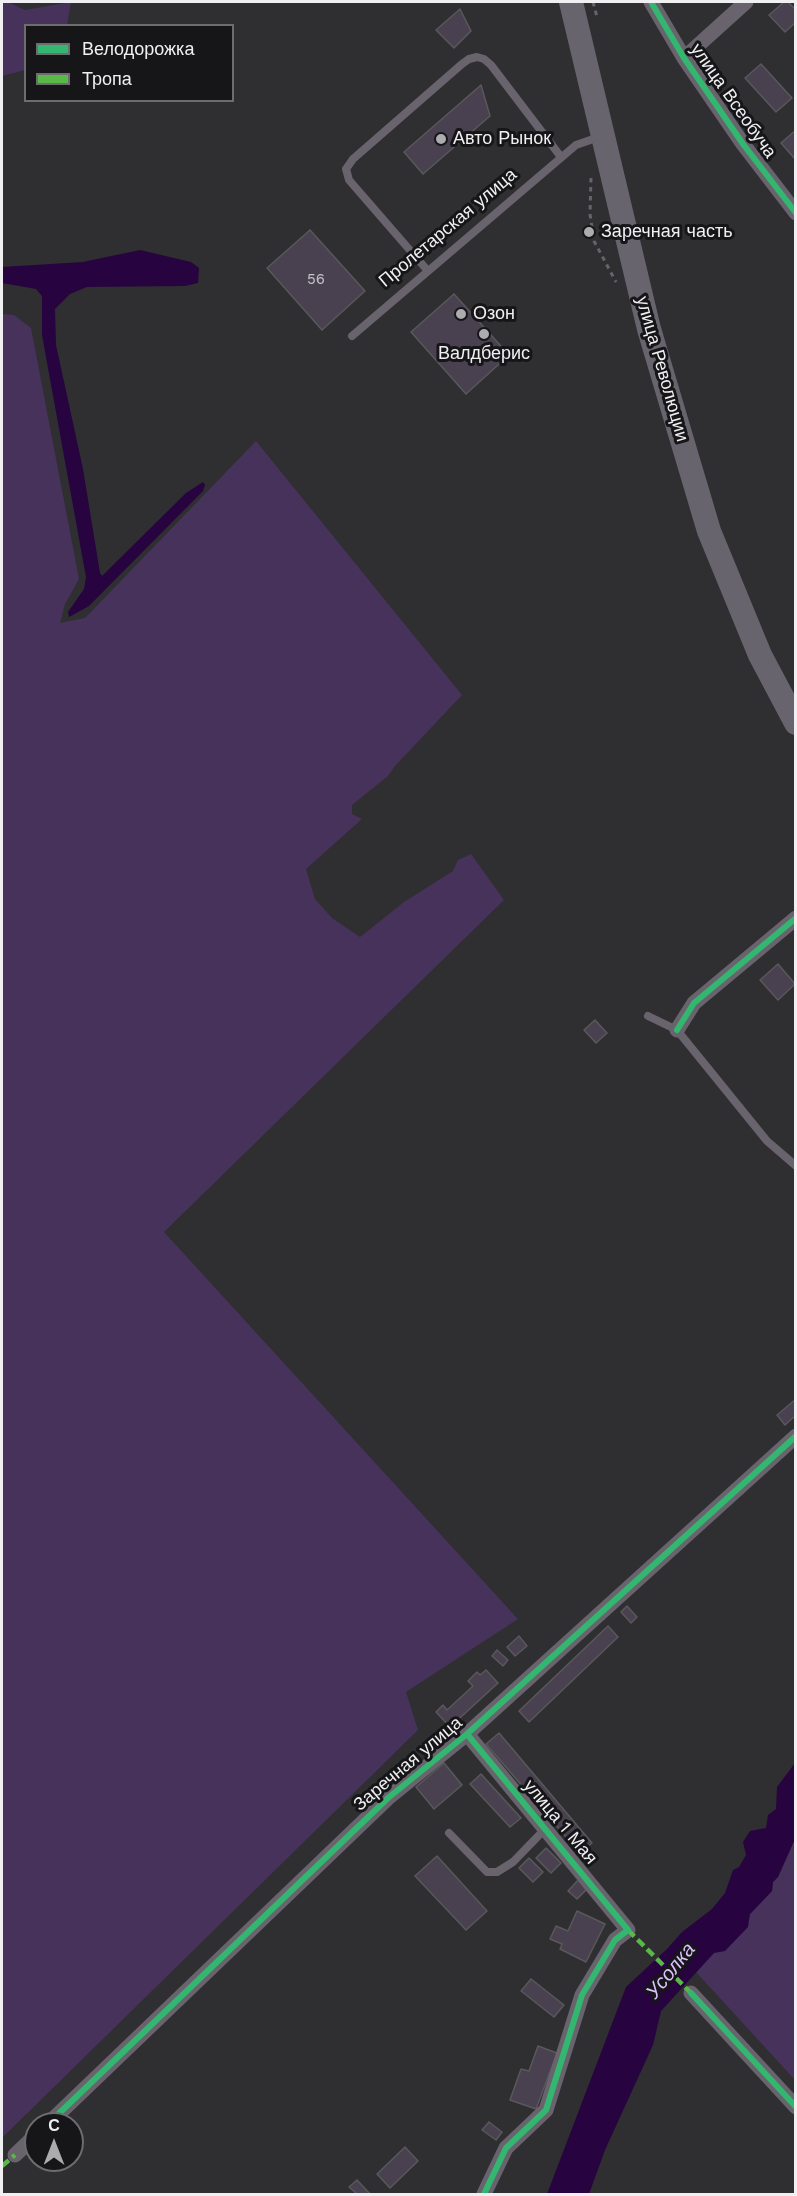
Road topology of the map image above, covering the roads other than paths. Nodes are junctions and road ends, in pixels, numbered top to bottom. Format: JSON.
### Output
{"nodes":[{"id":1,"x":571,"y":2,"type":"edge"},
{"id":2,"x":651,"y":2,"type":"edge"},
{"id":3,"x":746,"y":2,"type":"edge"},
{"id":4,"x":684,"y":58,"type":"junction"},
{"id":5,"x":603,"y":136,"type":"junction"},
{"id":6,"x":561,"y":158,"type":"junction"},
{"id":7,"x":795,"y":213,"type":"edge"},
{"id":8,"x":428,"y":271,"type":"junction"},
{"id":9,"x":352,"y":336,"type":"dead end"},
{"id":10,"x":795,"y":723,"type":"edge"},
{"id":11,"x":795,"y":918,"type":"edge"},
{"id":12,"x":648,"y":1016,"type":"dead end"},
{"id":13,"x":677,"y":1030,"type":"junction"},
{"id":14,"x":795,"y":1166,"type":"edge"},
{"id":15,"x":795,"y":1436,"type":"edge"},
{"id":16,"x":467,"y":1734,"type":"junction"},
{"id":17,"x":546,"y":1828,"type":"junction"},
{"id":18,"x":449,"y":1833,"type":"dead end"},
{"id":19,"x":691,"y":1993,"type":"dead end"},
{"id":20,"x":795,"y":2103,"type":"edge"},
{"id":21,"x":61,"y":2112,"type":"edge"},
{"id":22,"x":24,"y":2146,"type":"edge"},
{"id":23,"x":15,"y":2155,"type":"dead end"},
{"id":24,"x":484,"y":2194,"type":"edge"}],
"edges":[{"from":1,"to":5,"type":"main road","name":"улица Революции"},
{"from":2,"to":4,"type":"street","name":"улица Всеобуча"},
{"from":3,"to":4,"type":"street"},
{"from":4,"to":7,"type":"street","name":"улица Всеобуча"},
{"from":5,"to":6,"type":"lane","name":"Пролетарская улица"},
{"from":5,"to":10,"type":"main road","name":"улица Революции"},
{"from":6,"to":8,"type":"lane","name":"Пролетарская улица"},
{"from":6,"to":8,"type":"lane"},
{"from":8,"to":9,"type":"lane","name":"Пролетарская улица"},
{"from":11,"to":13,"type":"street"},
{"from":12,"to":13,"type":"lane"},
{"from":13,"to":14,"type":"lane"},
{"from":15,"to":16,"type":"street","name":"Заречная улица"},
{"from":16,"to":17,"type":"street","name":"улица 1 Мая"},
{"from":16,"to":21,"type":"street","name":"Заречная улица"},
{"from":17,"to":18,"type":"lane"},
{"from":17,"to":24,"type":"street","name":"улица 1 Мая"},
{"from":19,"to":20,"type":"street"},
{"from":22,"to":23,"type":"street"}]}
